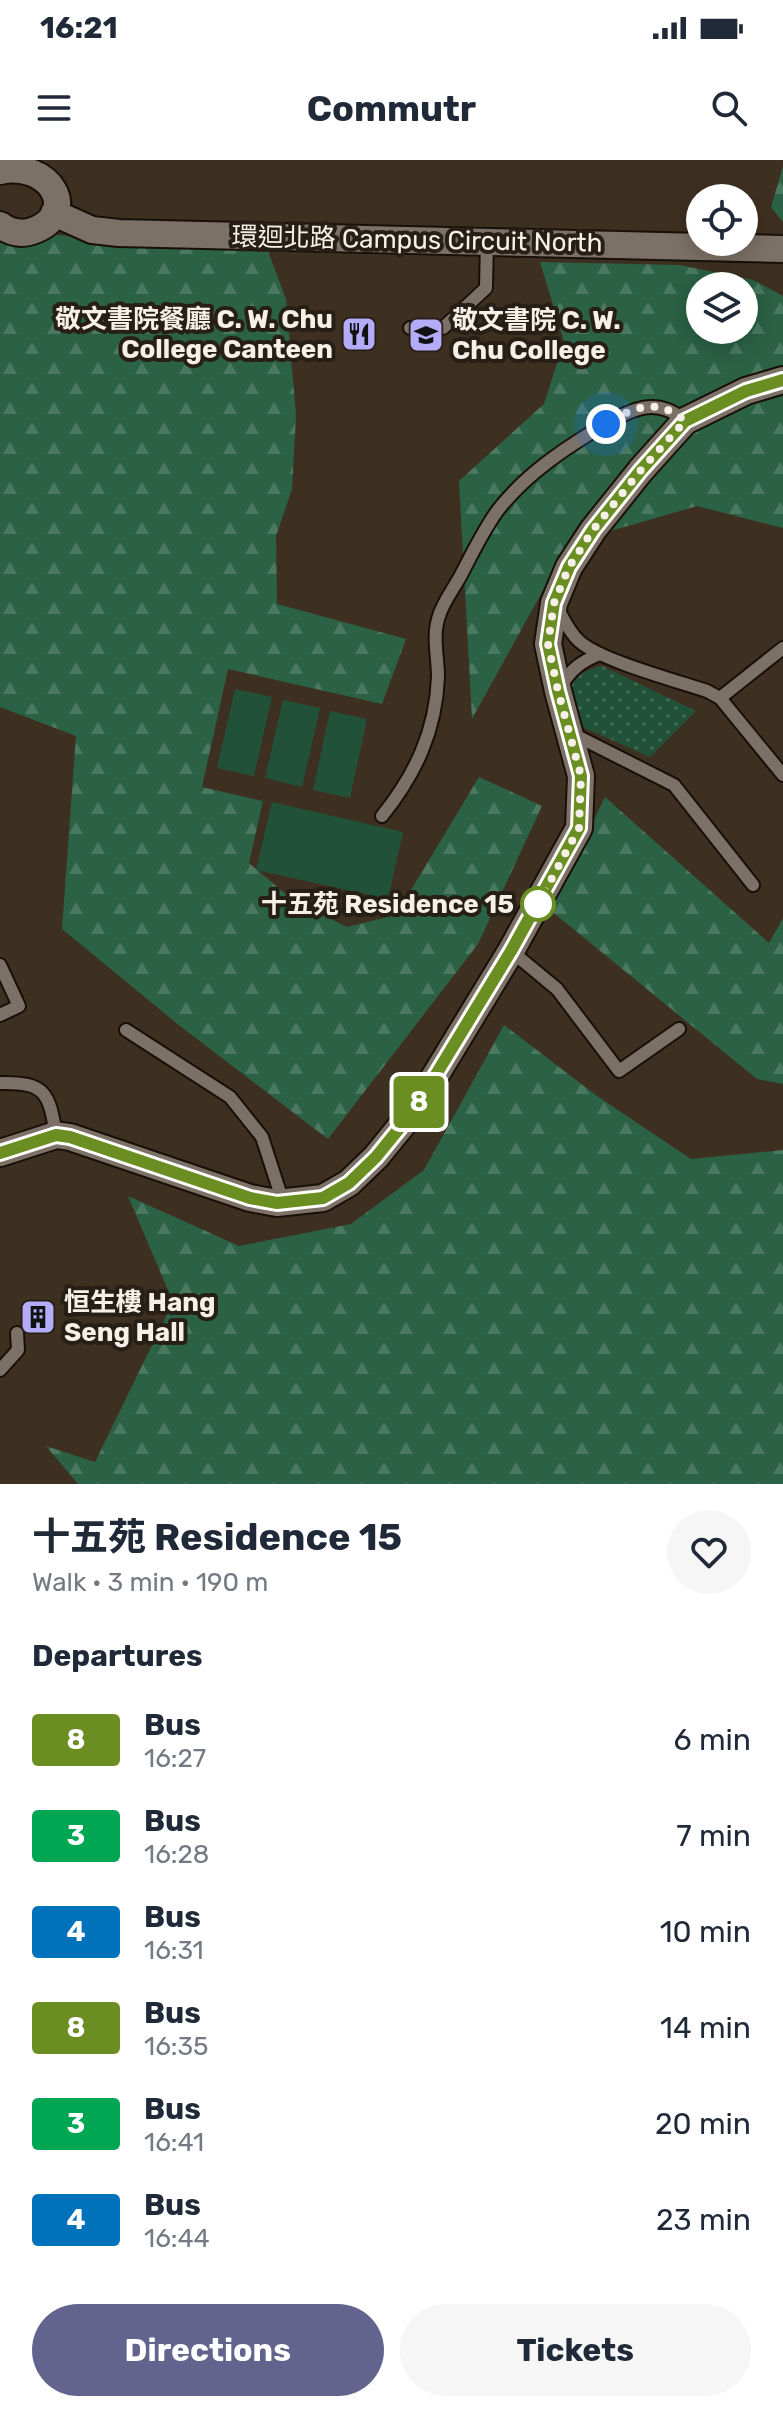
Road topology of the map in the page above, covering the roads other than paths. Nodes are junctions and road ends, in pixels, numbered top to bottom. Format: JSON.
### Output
{"nodes":[{"id":1,"x":15,"y":165,"type":"edge"},
{"id":2,"x":54,"y":213,"type":"junction"},
{"id":3,"x":0,"y":225,"type":"edge"},
{"id":4,"x":487,"y":241,"type":"junction"},
{"id":5,"x":783,"y":249,"type":"edge"},
{"id":6,"x":410,"y":328,"type":"dead end"},
{"id":7,"x":783,"y":380,"type":"edge"},
{"id":8,"x":685,"y":421,"type":"junction"},
{"id":9,"x":554,"y":603,"type":"junction"},
{"id":10,"x":783,"y":648,"type":"edge"},
{"id":11,"x":600,"y":654,"type":"junction"},
{"id":12,"x":558,"y":691,"type":"junction"},
{"id":13,"x":720,"y":698,"type":"junction"},
{"id":14,"x":571,"y":733,"type":"junction"},
{"id":15,"x":783,"y":775,"type":"edge"},
{"id":16,"x":382,"y":816,"type":"dead end"},
{"id":17,"x":753,"y":885,"type":"dead end"},
{"id":18,"x":511,"y":951,"type":"junction"},
{"id":19,"x":0,"y":965,"type":"edge"},
{"id":20,"x":0,"y":1015,"type":"edge"},
{"id":21,"x":679,"y":1029,"type":"dead end"},
{"id":22,"x":126,"y":1030,"type":"dead end"},
{"id":23,"x":0,"y":1083,"type":"edge"},
{"id":24,"x":56,"y":1135,"type":"junction"},
{"id":25,"x":0,"y":1153,"type":"edge"},
{"id":26,"x":283,"y":1202,"type":"junction"},
{"id":27,"x":17,"y":1333,"type":"dead end"},
{"id":28,"x":0,"y":1370,"type":"edge"}],
"edges":[{"from":1,"to":2,"type":"street"},
{"from":2,"to":3,"type":"street"},
{"from":2,"to":4,"type":"street","name":"環迴北路 Campus Circuit North"},
{"from":4,"to":5,"type":"street","name":"環迴北路 Campus Circuit North"},
{"from":4,"to":6,"type":"lane"},
{"from":7,"to":8,"type":"street"},
{"from":8,"to":9,"type":"street"},
{"from":8,"to":16,"type":"lane"},
{"from":9,"to":11,"type":"lane"},
{"from":9,"to":12,"type":"street"},
{"from":10,"to":13,"type":"lane"},
{"from":11,"to":12,"type":"lane"},
{"from":11,"to":13,"type":"lane"},
{"from":12,"to":14,"type":"street"},
{"from":13,"to":15,"type":"lane"},
{"from":14,"to":17,"type":"lane"},
{"from":14,"to":18,"type":"street"},
{"from":18,"to":21,"type":"lane"},
{"from":18,"to":26,"type":"street"},
{"from":19,"to":20,"type":"lane"},
{"from":22,"to":26,"type":"lane"},
{"from":23,"to":24,"type":"lane"},
{"from":24,"to":25,"type":"street"},
{"from":24,"to":26,"type":"street"},
{"from":27,"to":28,"type":"lane"}]}
